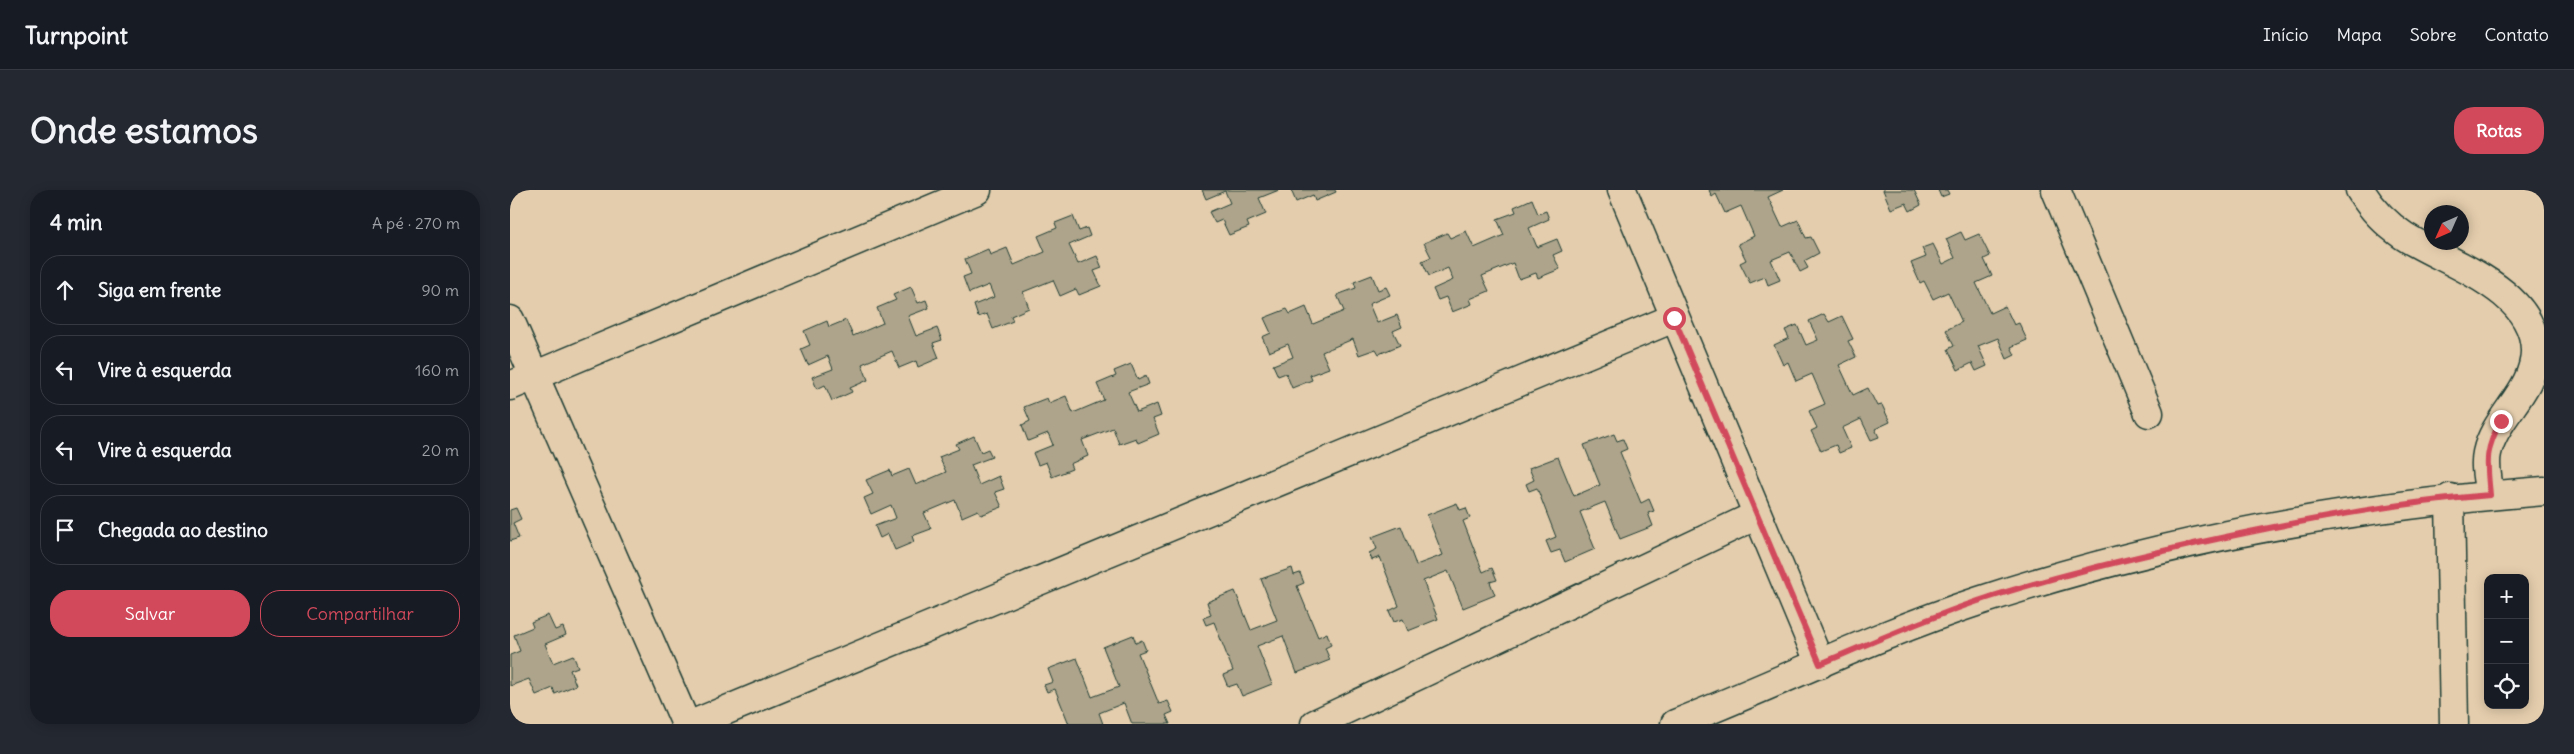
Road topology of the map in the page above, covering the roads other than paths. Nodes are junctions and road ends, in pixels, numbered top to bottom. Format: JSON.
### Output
{"nodes":[{"id":1,"x":977,"y":190,"type":"edge"},
{"id":2,"x":1622,"y":190,"type":"edge"},
{"id":3,"x":2056,"y":190,"type":"edge"},
{"id":4,"x":2360,"y":190,"type":"edge"},
{"id":5,"x":1674,"y":318,"type":"junction"},
{"id":6,"x":510,"y":320,"type":"edge"},
{"id":7,"x":522,"y":381,"type":"edge"},
{"id":8,"x":2149,"y":413,"type":"dead end"},
{"id":9,"x":2544,"y":491,"type":"edge"},
{"id":10,"x":2490,"y":495,"type":"junction"},
{"id":11,"x":2450,"y":498,"type":"junction"},
{"id":12,"x":1757,"y":515,"type":"junction"},
{"id":13,"x":1820,"y":664,"type":"junction"},
{"id":14,"x":686,"y":724,"type":"edge"},
{"id":15,"x":693,"y":724,"type":"edge"},
{"id":16,"x":1315,"y":724,"type":"edge"},
{"id":17,"x":1675,"y":724,"type":"edge"},
{"id":18,"x":2454,"y":724,"type":"edge"}],
"edges":[{"from":1,"to":7,"type":"street"},
{"from":2,"to":5,"type":"street"},
{"from":3,"to":8,"type":"street"},
{"from":4,"to":10,"type":"street"},
{"from":5,"to":12,"type":"street"},
{"from":5,"to":15,"type":"street"},
{"from":6,"to":7,"type":"street"},
{"from":7,"to":14,"type":"street"},
{"from":9,"to":10,"type":"street"},
{"from":10,"to":11,"type":"street"},
{"from":11,"to":13,"type":"street"},
{"from":11,"to":18,"type":"street"},
{"from":12,"to":13,"type":"street"},
{"from":12,"to":16,"type":"street"},
{"from":13,"to":17,"type":"street"}]}
